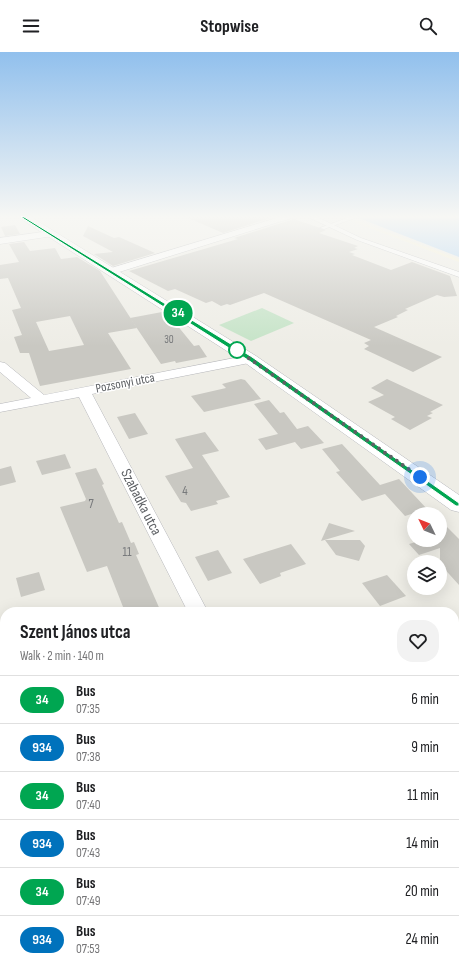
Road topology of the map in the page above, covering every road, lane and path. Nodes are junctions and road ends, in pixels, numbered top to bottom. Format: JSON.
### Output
{"nodes":[{"id":1,"x":92,"y":260,"type":"edge"},
{"id":2,"x":151,"y":260,"type":"edge"},
{"id":3,"x":417,"y":260,"type":"edge"},
{"id":4,"x":112,"y":272,"type":"junction"},
{"id":5,"x":459,"y":275,"type":"edge"},
{"id":6,"x":250,"y":359,"type":"junction"},
{"id":7,"x":0,"y":366,"type":"edge"},
{"id":8,"x":84,"y":392,"type":"junction"},
{"id":9,"x":42,"y":400,"type":"junction"},
{"id":10,"x":0,"y":408,"type":"edge"},
{"id":11,"x":459,"y":505,"type":"edge"},
{"id":12,"x":195,"y":607,"type":"edge"}],
"edges":[{"from":1,"to":4,"type":"street"},
{"from":2,"to":4,"type":"street"},
{"from":3,"to":5,"type":"street"},
{"from":4,"to":6,"type":"street"},
{"from":6,"to":8,"type":"street","name":"Pozsonyi utca"},
{"from":6,"to":11,"type":"street"},
{"from":7,"to":9,"type":"street"},
{"from":8,"to":9,"type":"street","name":"Pozsonyi utca"},
{"from":8,"to":12,"type":"street","name":"Szabadka utca"},
{"from":9,"to":10,"type":"street","name":"Pozsonyi utca"}]}
